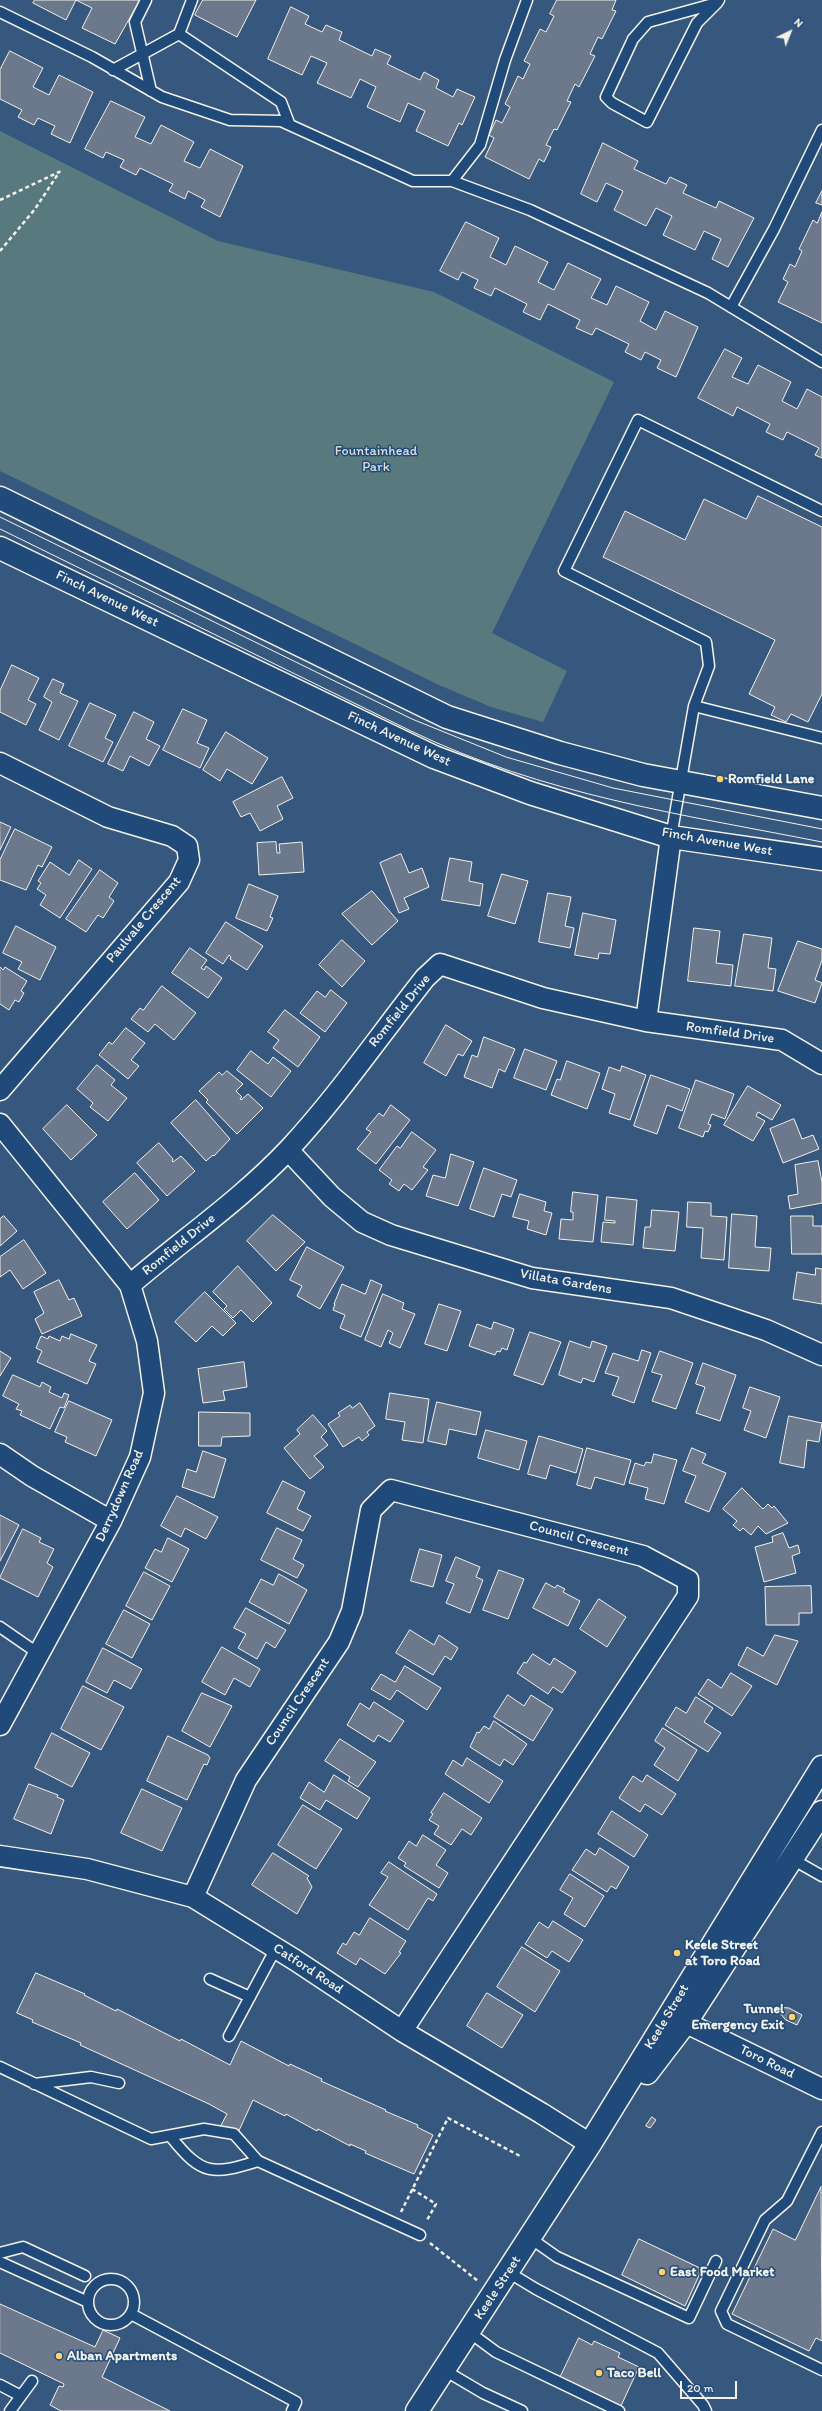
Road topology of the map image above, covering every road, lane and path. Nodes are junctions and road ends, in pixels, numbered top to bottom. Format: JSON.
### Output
{"nodes":[{"id":1,"x":146,"y":0,"type":"edge"},
{"id":2,"x":192,"y":0,"type":"edge"},
{"id":3,"x":527,"y":0,"type":"edge"},
{"id":4,"x":718,"y":2,"type":"edge"},
{"id":5,"x":0,"y":12,"type":"edge"},
{"id":6,"x":179,"y":34,"type":"junction"},
{"id":7,"x":144,"y":54,"type":"junction"},
{"id":8,"x":113,"y":70,"type":"junction"},
{"id":9,"x":151,"y":90,"type":"junction"},
{"id":10,"x":289,"y":124,"type":"junction"},
{"id":11,"x":822,"y":130,"type":"edge"},
{"id":12,"x":452,"y":181,"type":"junction"},
{"id":13,"x":0,"y":200,"type":"edge"},
{"id":14,"x":0,"y":251,"type":"edge"},
{"id":15,"x":731,"y":307,"type":"junction"},
{"id":16,"x":822,"y":362,"type":"edge"},
{"id":17,"x":0,"y":498,"type":"edge"},
{"id":18,"x":822,"y":511,"type":"edge"},
{"id":19,"x":0,"y":548,"type":"edge"},
{"id":20,"x":694,"y":706,"type":"junction"},
{"id":21,"x":822,"y":738,"type":"edge"},
{"id":22,"x":0,"y":763,"type":"edge"},
{"id":23,"x":680,"y":781,"type":"junction"},
{"id":24,"x":822,"y":808,"type":"edge"},
{"id":25,"x":671,"y":837,"type":"junction"},
{"id":26,"x":822,"y":859,"type":"edge"},
{"id":27,"x":646,"y":1021,"type":"junction"},
{"id":28,"x":822,"y":1064,"type":"edge"},
{"id":29,"x":0,"y":1090,"type":"edge"},
{"id":30,"x":0,"y":1124,"type":"edge"},
{"id":31,"x":288,"y":1150,"type":"junction"},
{"id":32,"x":130,"y":1285,"type":"junction"},
{"id":33,"x":822,"y":1355,"type":"edge"},
{"id":34,"x":0,"y":1454,"type":"edge"},
{"id":35,"x":111,"y":1521,"type":"junction"},
{"id":36,"x":0,"y":1627,"type":"edge"},
{"id":37,"x":39,"y":1654,"type":"junction"},
{"id":38,"x":0,"y":1725,"type":"edge"},
{"id":39,"x":822,"y":1768,"type":"edge"},
{"id":40,"x":822,"y":1812,"type":"edge"},
{"id":41,"x":0,"y":1856,"type":"edge"},
{"id":42,"x":792,"y":1859,"type":"junction"},
{"id":43,"x":822,"y":1876,"type":"edge"},
{"id":44,"x":193,"y":1897,"type":"junction"},
{"id":45,"x":276,"y":1948,"type":"junction"},
{"id":46,"x":210,"y":1979,"type":"dead end"},
{"id":47,"x":250,"y":1998,"type":"junction"},
{"id":48,"x":678,"y":2018,"type":"junction"},
{"id":49,"x":402,"y":2031,"type":"junction"},
{"id":50,"x":230,"y":2036,"type":"dead end"},
{"id":51,"x":0,"y":2067,"type":"edge"},
{"id":52,"x":118,"y":2083,"type":"dead end"},
{"id":53,"x":34,"y":2084,"type":"junction"},
{"id":54,"x":822,"y":2089,"type":"edge"},
{"id":55,"x":171,"y":2137,"type":"junction"},
{"id":56,"x":821,"y":2138,"type":"edge"},
{"id":57,"x":590,"y":2144,"type":"junction"},
{"id":58,"x":520,"y":2156,"type":"dead end"},
{"id":59,"x":258,"y":2161,"type":"junction"},
{"id":60,"x":412,"y":2189,"type":"junction"},
{"id":61,"x":396,"y":2224,"type":"junction"},
{"id":62,"x":420,"y":2235,"type":"junction"},
{"id":63,"x":530,"y":2238,"type":"junction"},
{"id":64,"x":0,"y":2253,"type":"edge"},
{"id":65,"x":716,"y":2261,"type":"dead end"},
{"id":66,"x":0,"y":2262,"type":"edge"},
{"id":67,"x":508,"y":2272,"type":"junction"},
{"id":68,"x":85,"y":2276,"type":"dead end"},
{"id":69,"x":494,"y":2293,"type":"junction"},
{"id":70,"x":88,"y":2302,"type":"junction"},
{"id":71,"x":131,"y":2314,"type":"junction"},
{"id":72,"x":469,"y":2332,"type":"junction"},
{"id":73,"x":444,"y":2370,"type":"junction"},
{"id":74,"x":822,"y":2370,"type":"edge"},
{"id":75,"x":32,"y":2381,"type":"dead end"},
{"id":76,"x":0,"y":2385,"type":"edge"},
{"id":77,"x":21,"y":2396,"type":"junction"},
{"id":78,"x":10,"y":2411,"type":"edge"},
{"id":79,"x":292,"y":2411,"type":"edge"},
{"id":80,"x":417,"y":2411,"type":"edge"},
{"id":81,"x":522,"y":2411,"type":"edge"},
{"id":82,"x":619,"y":2411,"type":"edge"},
{"id":83,"x":706,"y":2411,"type":"edge"}],
"edges":[{"from":1,"to":7,"type":"lane"},
{"from":2,"to":6,"type":"lane"},
{"from":3,"to":12,"type":"lane"},
{"from":4,"to":4,"type":"lane"},
{"from":5,"to":8,"type":"lane"},
{"from":6,"to":7,"type":"lane"},
{"from":6,"to":10,"type":"lane"},
{"from":7,"to":8,"type":"lane"},
{"from":7,"to":9,"type":"lane"},
{"from":8,"to":9,"type":"lane"},
{"from":9,"to":10,"type":"lane"},
{"from":10,"to":12,"type":"lane"},
{"from":11,"to":15,"type":"lane"},
{"from":12,"to":15,"type":"lane"},
{"from":13,"to":14,"type":"path"},
{"from":15,"to":16,"type":"lane"},
{"from":17,"to":23,"type":"main road"},
{"from":18,"to":20,"type":"lane"},
{"from":19,"to":25,"type":"main road","name":"Finch Avenue West"},
{"from":20,"to":21,"type":"lane"},
{"from":20,"to":23,"type":"lane"},
{"from":22,"to":29,"type":"street","name":"Paulvale Crescent"},
{"from":23,"to":24,"type":"main road"},
{"from":23,"to":25,"type":"lane"},
{"from":25,"to":26,"type":"main road","name":"Finch Avenue West"},
{"from":25,"to":27,"type":"street"},
{"from":27,"to":28,"type":"street","name":"Romfield Drive"},
{"from":27,"to":31,"type":"street","name":"Romfield Drive"},
{"from":30,"to":32,"type":"street","name":"Derrydown Road"},
{"from":31,"to":32,"type":"street","name":"Romfield Drive"},
{"from":31,"to":33,"type":"street","name":"Villata Gardens"},
{"from":32,"to":35,"type":"street","name":"Derrydown Road"},
{"from":34,"to":35,"type":"street"},
{"from":35,"to":37,"type":"street","name":"Derrydown Road"},
{"from":36,"to":37,"type":"lane"},
{"from":37,"to":38,"type":"street","name":"Derrydown Road"},
{"from":39,"to":48,"type":"main road","name":"Keele Street"},
{"from":40,"to":42,"type":"main road","name":"Keele Street"},
{"from":41,"to":44,"type":"street","name":"Catford Road"},
{"from":42,"to":43,"type":"lane"},
{"from":42,"to":48,"type":"main road","name":"Keele Street"},
{"from":44,"to":45,"type":"street","name":"Catford Road"},
{"from":44,"to":49,"type":"street","name":"Council Crescent"},
{"from":45,"to":47,"type":"lane"},
{"from":45,"to":49,"type":"street","name":"Catford Road"},
{"from":46,"to":47,"type":"lane"},
{"from":47,"to":50,"type":"lane"},
{"from":48,"to":54,"type":"street","name":"Toro Road"},
{"from":48,"to":57,"type":"main road","name":"Keele Street"},
{"from":49,"to":57,"type":"street","name":"Catford Road"},
{"from":51,"to":53,"type":"lane"},
{"from":52,"to":53,"type":"lane"},
{"from":53,"to":55,"type":"lane"},
{"from":55,"to":59,"type":"lane"},
{"from":55,"to":59,"type":"lane"},
{"from":56,"to":74,"type":"lane"},
{"from":57,"to":63,"type":"main road","name":"Keele Street"},
{"from":58,"to":60,"type":"path"},
{"from":59,"to":61,"type":"lane"},
{"from":60,"to":61,"type":"path"},
{"from":60,"to":62,"type":"path"},
{"from":61,"to":62,"type":"lane"},
{"from":62,"to":69,"type":"path"},
{"from":63,"to":65,"type":"lane"},
{"from":63,"to":67,"type":"main road","name":"Keele Street"},
{"from":64,"to":68,"type":"lane"},
{"from":66,"to":70,"type":"lane"},
{"from":67,"to":69,"type":"main road","name":"Keele Street"},
{"from":67,"to":83,"type":"lane"},
{"from":69,"to":72,"type":"main road","name":"Keele Street"},
{"from":70,"to":71,"type":"lane"},
{"from":70,"to":71,"type":"lane"},
{"from":71,"to":79,"type":"lane"},
{"from":72,"to":73,"type":"main road","name":"Keele Street"},
{"from":72,"to":82,"type":"lane"},
{"from":73,"to":80,"type":"main road","name":"Keele Street"},
{"from":73,"to":81,"type":"lane"},
{"from":75,"to":77,"type":"lane"},
{"from":76,"to":77,"type":"lane"},
{"from":77,"to":78,"type":"lane"}]}
